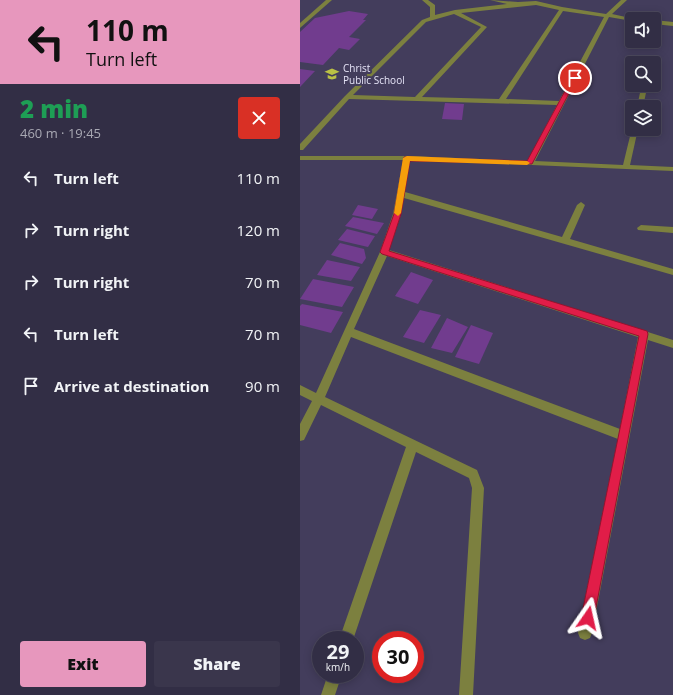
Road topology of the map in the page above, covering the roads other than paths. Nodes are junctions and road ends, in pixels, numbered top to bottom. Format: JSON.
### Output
{"nodes":[{"id":1,"x":329,"y":0,"type":"edge"},
{"id":2,"x":425,"y":0,"type":"edge"},
{"id":3,"x":493,"y":0,"type":"edge"},
{"id":4,"x":624,"y":0,"type":"edge"},
{"id":5,"x":518,"y":4,"type":"junction"},
{"id":6,"x":562,"y":9,"type":"junction"},
{"id":7,"x":455,"y":12,"type":"junction"},
{"id":8,"x":607,"y":16,"type":"junction"},
{"id":9,"x":432,"y":18,"type":"junction"},
{"id":10,"x":625,"y":18,"type":"edge"},
{"id":11,"x":661,"y":23,"type":"edge"},
{"id":12,"x":673,"y":24,"type":"edge"},
{"id":13,"x":300,"y":26,"type":"edge"},
{"id":14,"x":347,"y":97,"type":"junction"},
{"id":15,"x":418,"y":98,"type":"junction"},
{"id":16,"x":502,"y":100,"type":"junction"},
{"id":17,"x":562,"y":102,"type":"junction"},
{"id":18,"x":633,"y":136,"type":"edge"},
{"id":19,"x":300,"y":148,"type":"edge"},
{"id":20,"x":300,"y":158,"type":"edge"},
{"id":21,"x":407,"y":158,"type":"junction"},
{"id":22,"x":530,"y":163,"type":"junction"},
{"id":23,"x":626,"y":168,"type":"junction"},
{"id":24,"x":673,"y":169,"type":"edge"},
{"id":25,"x":401,"y":194,"type":"junction"},
{"id":26,"x":581,"y":205,"type":"dead end"},
{"id":27,"x":641,"y":228,"type":"dead end"},
{"id":28,"x":673,"y":230,"type":"edge"},
{"id":29,"x":565,"y":240,"type":"junction"},
{"id":30,"x":384,"y":252,"type":"junction"},
{"id":31,"x":673,"y":272,"type":"edge"},
{"id":32,"x":348,"y":331,"type":"junction"},
{"id":33,"x":644,"y":334,"type":"junction"},
{"id":34,"x":673,"y":344,"type":"edge"},
{"id":35,"x":300,"y":390,"type":"edge"},
{"id":36,"x":319,"y":398,"type":"junction"},
{"id":37,"x":300,"y":436,"type":"edge"},
{"id":38,"x":623,"y":436,"type":"junction"},
{"id":39,"x":412,"y":444,"type":"junction"},
{"id":40,"x":349,"y":631,"type":"edge"},
{"id":41,"x":584,"y":633,"type":"dead end"},
{"id":42,"x":332,"y":683,"type":"edge"},
{"id":43,"x":328,"y":695,"type":"edge"},
{"id":44,"x":466,"y":695,"type":"edge"}],
"edges":[{"from":1,"to":13,"type":"street"},
{"from":2,"to":9,"type":"street"},
{"from":3,"to":5,"type":"street"},
{"from":4,"to":8,"type":"street"},
{"from":5,"to":6,"type":"street"},
{"from":5,"to":7,"type":"street"},
{"from":6,"to":8,"type":"street"},
{"from":6,"to":16,"type":"street"},
{"from":7,"to":9,"type":"street"},
{"from":7,"to":15,"type":"street"},
{"from":8,"to":10,"type":"street"},
{"from":8,"to":17,"type":"street"},
{"from":9,"to":14,"type":"street"},
{"from":11,"to":12,"type":"street"},
{"from":14,"to":15,"type":"street"},
{"from":14,"to":19,"type":"street"},
{"from":15,"to":16,"type":"street"},
{"from":16,"to":17,"type":"street"},
{"from":17,"to":22,"type":"street"},
{"from":18,"to":23,"type":"street"},
{"from":20,"to":21,"type":"street"},
{"from":21,"to":22,"type":"street"},
{"from":21,"to":25,"type":"street"},
{"from":22,"to":23,"type":"street"},
{"from":23,"to":24,"type":"street"},
{"from":25,"to":29,"type":"street"},
{"from":25,"to":30,"type":"street"},
{"from":26,"to":29,"type":"street"},
{"from":27,"to":28,"type":"street"},
{"from":29,"to":31,"type":"street"},
{"from":30,"to":32,"type":"street"},
{"from":30,"to":33,"type":"street"},
{"from":32,"to":36,"type":"street"},
{"from":32,"to":38,"type":"street"},
{"from":33,"to":34,"type":"street"},
{"from":33,"to":38,"type":"street"},
{"from":35,"to":36,"type":"street"},
{"from":36,"to":37,"type":"street"},
{"from":36,"to":39,"type":"street"},
{"from":38,"to":41,"type":"street"},
{"from":39,"to":40,"type":"street"},
{"from":39,"to":44,"type":"street"},
{"from":42,"to":43,"type":"street"}]}
